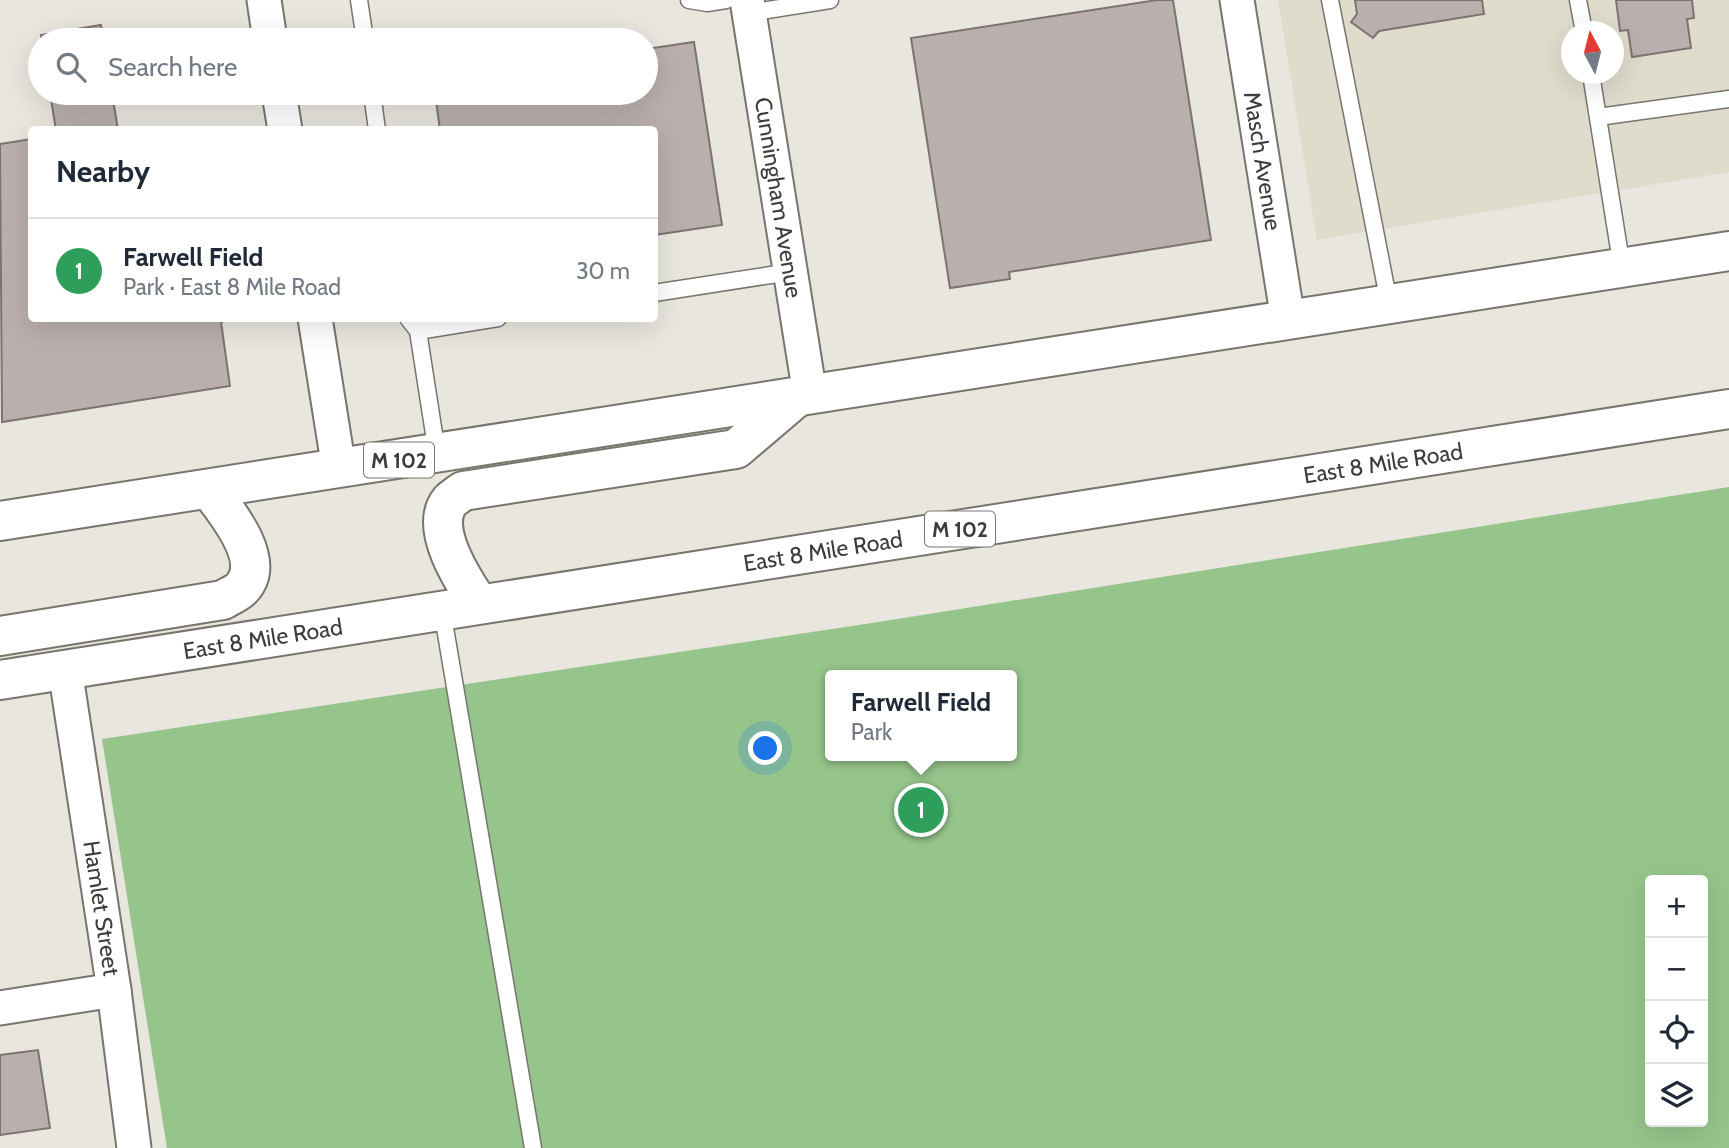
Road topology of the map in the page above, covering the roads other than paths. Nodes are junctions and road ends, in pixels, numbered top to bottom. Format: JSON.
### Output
{"nodes":[{"id":1,"x":264,"y":0,"type":"edge"},
{"id":2,"x":359,"y":0,"type":"edge"},
{"id":3,"x":689,"y":0,"type":"edge"},
{"id":4,"x":830,"y":0,"type":"edge"},
{"id":5,"x":1237,"y":0,"type":"edge"},
{"id":6,"x":1330,"y":0,"type":"edge"},
{"id":7,"x":1578,"y":0,"type":"edge"},
{"id":8,"x":741,"y":4,"type":"edge"},
{"id":9,"x":1582,"y":21,"type":"edge"},
{"id":10,"x":268,"y":28,"type":"edge"},
{"id":11,"x":363,"y":28,"type":"edge"},
{"id":12,"x":1593,"y":84,"type":"edge"},
{"id":13,"x":1729,"y":99,"type":"edge"},
{"id":14,"x":281,"y":105,"type":"edge"},
{"id":15,"x":374,"y":105,"type":"edge"},
{"id":16,"x":1598,"y":117,"type":"junction"},
{"id":17,"x":284,"y":126,"type":"edge"},
{"id":18,"x":376,"y":126,"type":"edge"},
{"id":19,"x":1729,"y":251,"type":"edge"},
{"id":20,"x":1622,"y":268,"type":"junction"},
{"id":21,"x":790,"y":272,"type":"junction"},
{"id":22,"x":658,"y":292,"type":"edge"},
{"id":23,"x":1389,"y":304,"type":"junction"},
{"id":24,"x":1288,"y":320,"type":"junction"},
{"id":25,"x":316,"y":322,"type":"edge"},
{"id":26,"x":449,"y":322,"type":"edge"},
{"id":27,"x":413,"y":325,"type":"edge"},
{"id":28,"x":804,"y":396,"type":"junction"},
{"id":29,"x":1729,"y":409,"type":"edge"},
{"id":30,"x":437,"y":453,"type":"junction"},
{"id":31,"x":339,"y":469,"type":"junction"},
{"id":32,"x":209,"y":489,"type":"junction"},
{"id":33,"x":0,"y":521,"type":"edge"},
{"id":34,"x":480,"y":604,"type":"junction"},
{"id":35,"x":442,"y":610,"type":"junction"},
{"id":36,"x":0,"y":636,"type":"edge"},
{"id":37,"x":65,"y":669,"type":"junction"},
{"id":38,"x":0,"y":680,"type":"edge"},
{"id":39,"x":114,"y":990,"type":"junction"},
{"id":40,"x":0,"y":1008,"type":"edge"},
{"id":41,"x":134,"y":1148,"type":"edge"},
{"id":42,"x":533,"y":1148,"type":"edge"}],
"edges":[{"from":1,"to":10,"type":"street"},
{"from":2,"to":11,"type":"lane"},
{"from":3,"to":8,"type":"lane"},
{"from":4,"to":8,"type":"lane"},
{"from":5,"to":24,"type":"street","name":"Masch Avenue"},
{"from":6,"to":23,"type":"lane"},
{"from":7,"to":9,"type":"lane"},
{"from":8,"to":21,"type":"street","name":"Cunningham Avenue"},
{"from":12,"to":16,"type":"lane"},
{"from":13,"to":16,"type":"lane"},
{"from":14,"to":17,"type":"street"},
{"from":15,"to":18,"type":"lane"},
{"from":16,"to":20,"type":"lane"},
{"from":19,"to":20,"type":"highway","number":"M 102"},
{"from":20,"to":23,"type":"highway","number":"M 102"},
{"from":21,"to":22,"type":"lane"},
{"from":21,"to":28,"type":"street","name":"Cunningham Avenue"},
{"from":23,"to":24,"type":"highway","number":"M 102"},
{"from":24,"to":28,"type":"highway","number":"M 102"},
{"from":25,"to":31,"type":"street"},
{"from":26,"to":27,"type":"lane"},
{"from":27,"to":30,"type":"lane"},
{"from":28,"to":30,"type":"highway","number":"M 102"},
{"from":28,"to":34,"type":"highway"},
{"from":29,"to":34,"type":"highway","name":"East 8 Mile Road","number":"M 102"},
{"from":30,"to":31,"type":"highway","number":"M 102"},
{"from":31,"to":32,"type":"highway","number":"M 102"},
{"from":32,"to":33,"type":"highway","number":"M 102"},
{"from":32,"to":36,"type":"highway"},
{"from":34,"to":35,"type":"highway","name":"East 8 Mile Road","number":"M 102"},
{"from":35,"to":37,"type":"highway","name":"East 8 Mile Road","number":"M 102"},
{"from":35,"to":42,"type":"lane"},
{"from":37,"to":38,"type":"highway","name":"East 8 Mile Road","number":"M 102"},
{"from":37,"to":39,"type":"street","name":"Hamlet Street"},
{"from":39,"to":40,"type":"street"},
{"from":39,"to":41,"type":"street","name":"Hamlet Street"}]}
